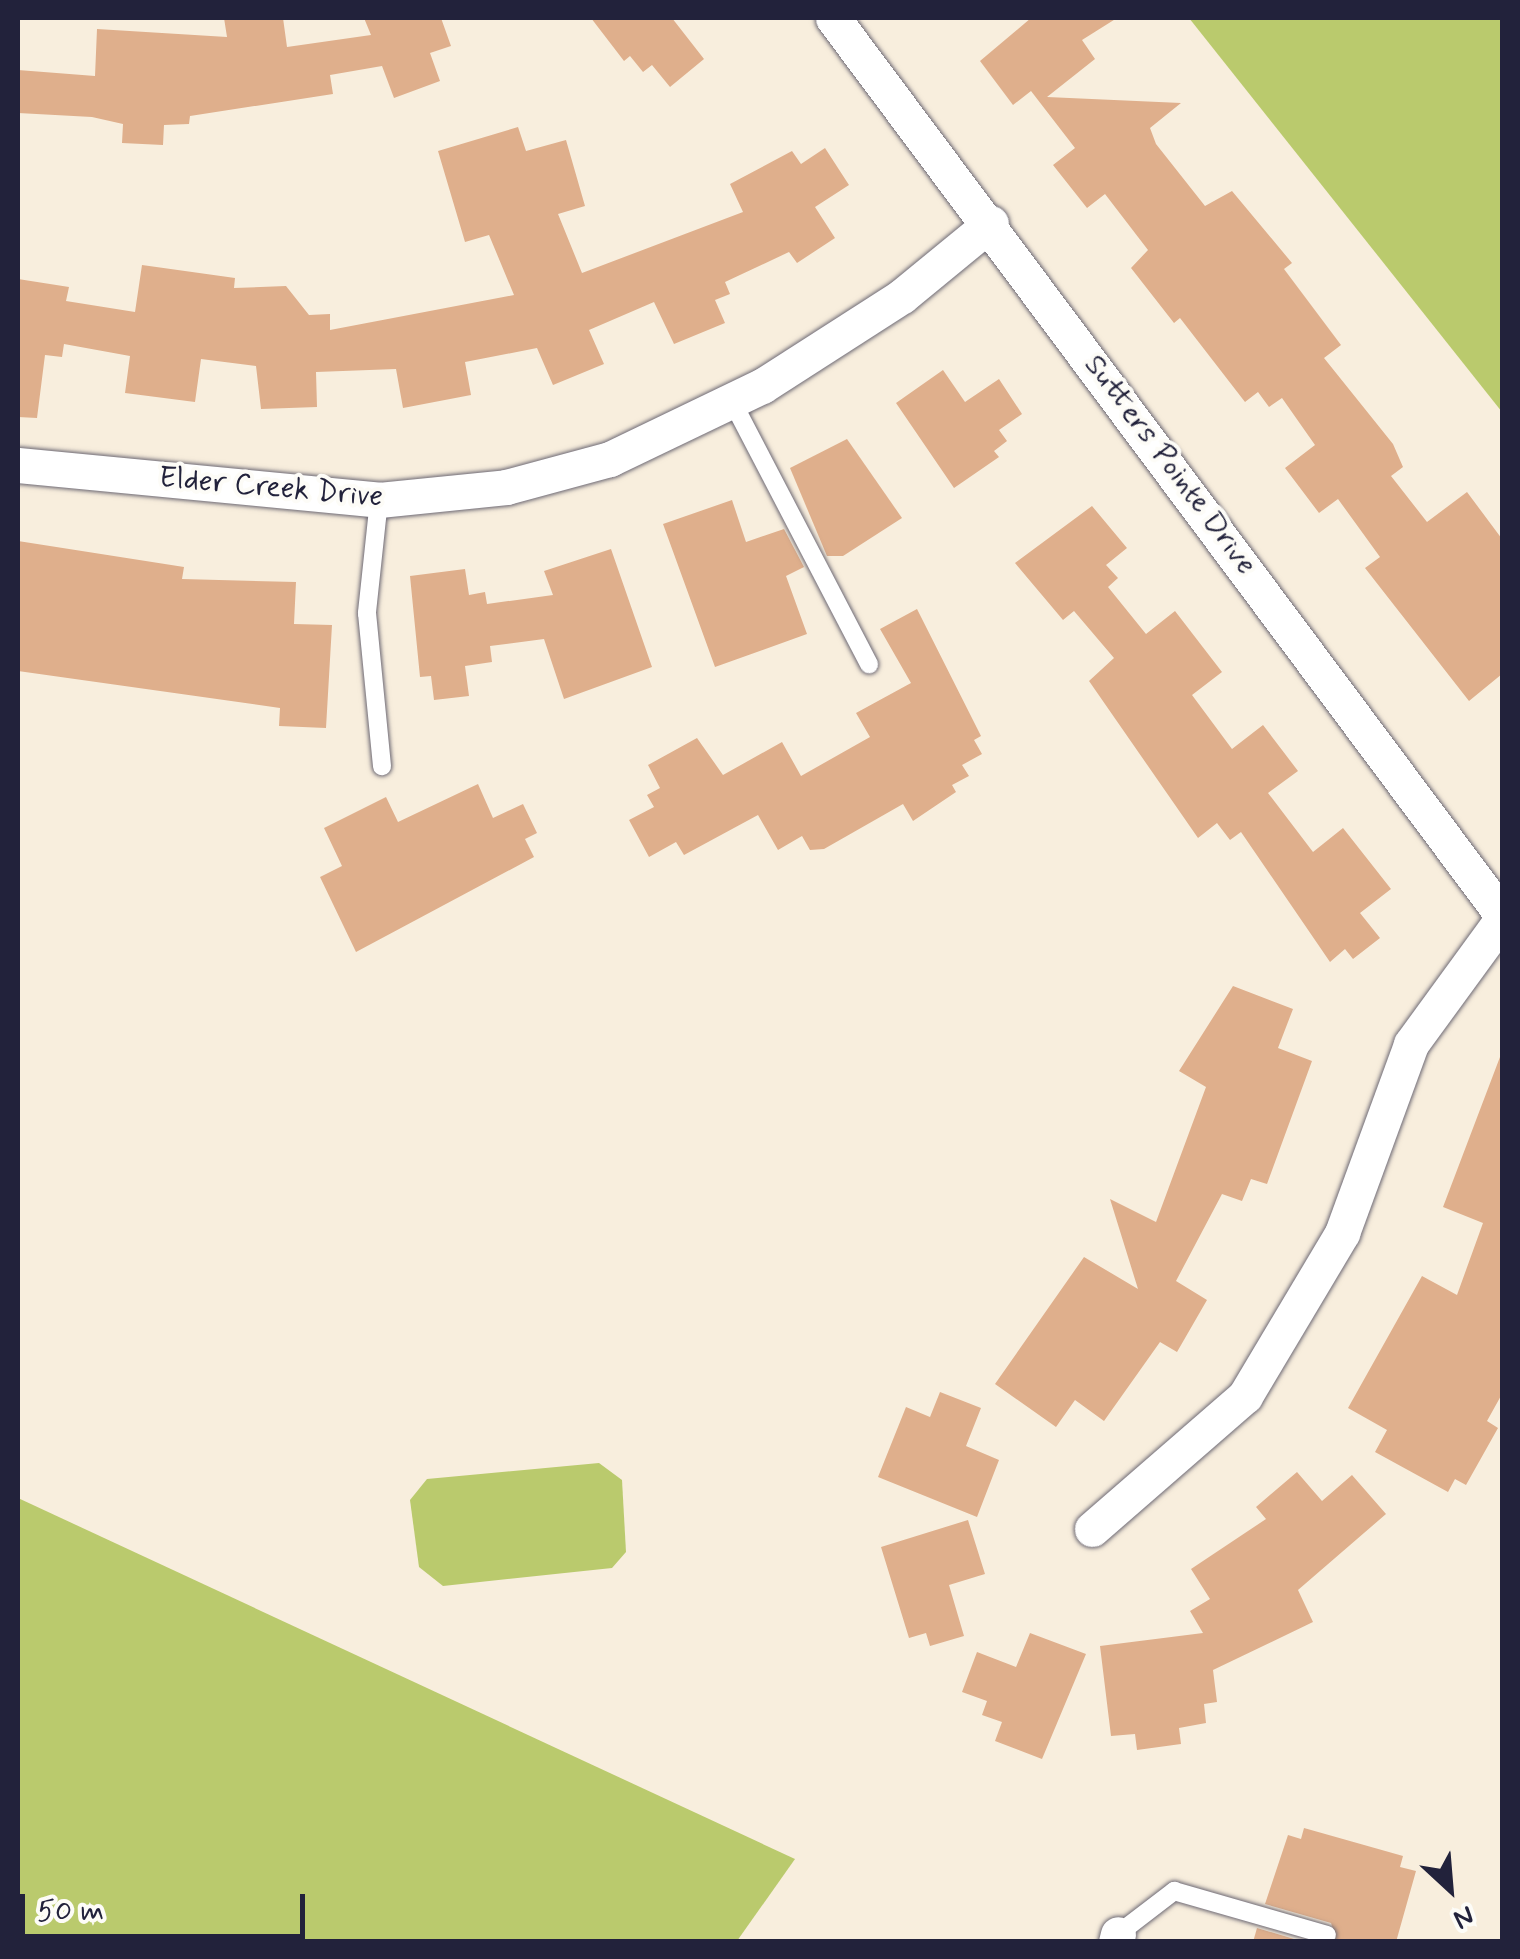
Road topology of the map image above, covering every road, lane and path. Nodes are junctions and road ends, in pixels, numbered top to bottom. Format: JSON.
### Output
{"nodes":[{"id":1,"x":833,"y":18,"type":"edge"},
{"id":2,"x":991,"y":223,"type":"junction"},
{"id":3,"x":732,"y":401,"type":"junction"},
{"id":4,"x":18,"y":466,"type":"edge"},
{"id":5,"x":379,"y":500,"type":"junction"},
{"id":6,"x":869,"y":664,"type":"dead end"},
{"id":7,"x":382,"y":766,"type":"dead end"},
{"id":8,"x":1502,"y":917,"type":"edge"},
{"id":9,"x":1092,"y":1529,"type":"dead end"},
{"id":10,"x":1327,"y":1935,"type":"dead end"},
{"id":11,"x":1117,"y":1938,"type":"edge"}],
"edges":[{"from":1,"to":2,"type":"street","name":"Sutters Pointe Drive"},
{"from":2,"to":3,"type":"street","name":"Elder Creek Drive"},
{"from":2,"to":8,"type":"street","name":"Sutters Pointe Drive"},
{"from":3,"to":5,"type":"street","name":"Elder Creek Drive"},
{"from":3,"to":6,"type":"lane"},
{"from":4,"to":5,"type":"street","name":"Elder Creek Drive"},
{"from":5,"to":7,"type":"lane"},
{"from":8,"to":9,"type":"street"},
{"from":10,"to":11,"type":"lane"}]}
